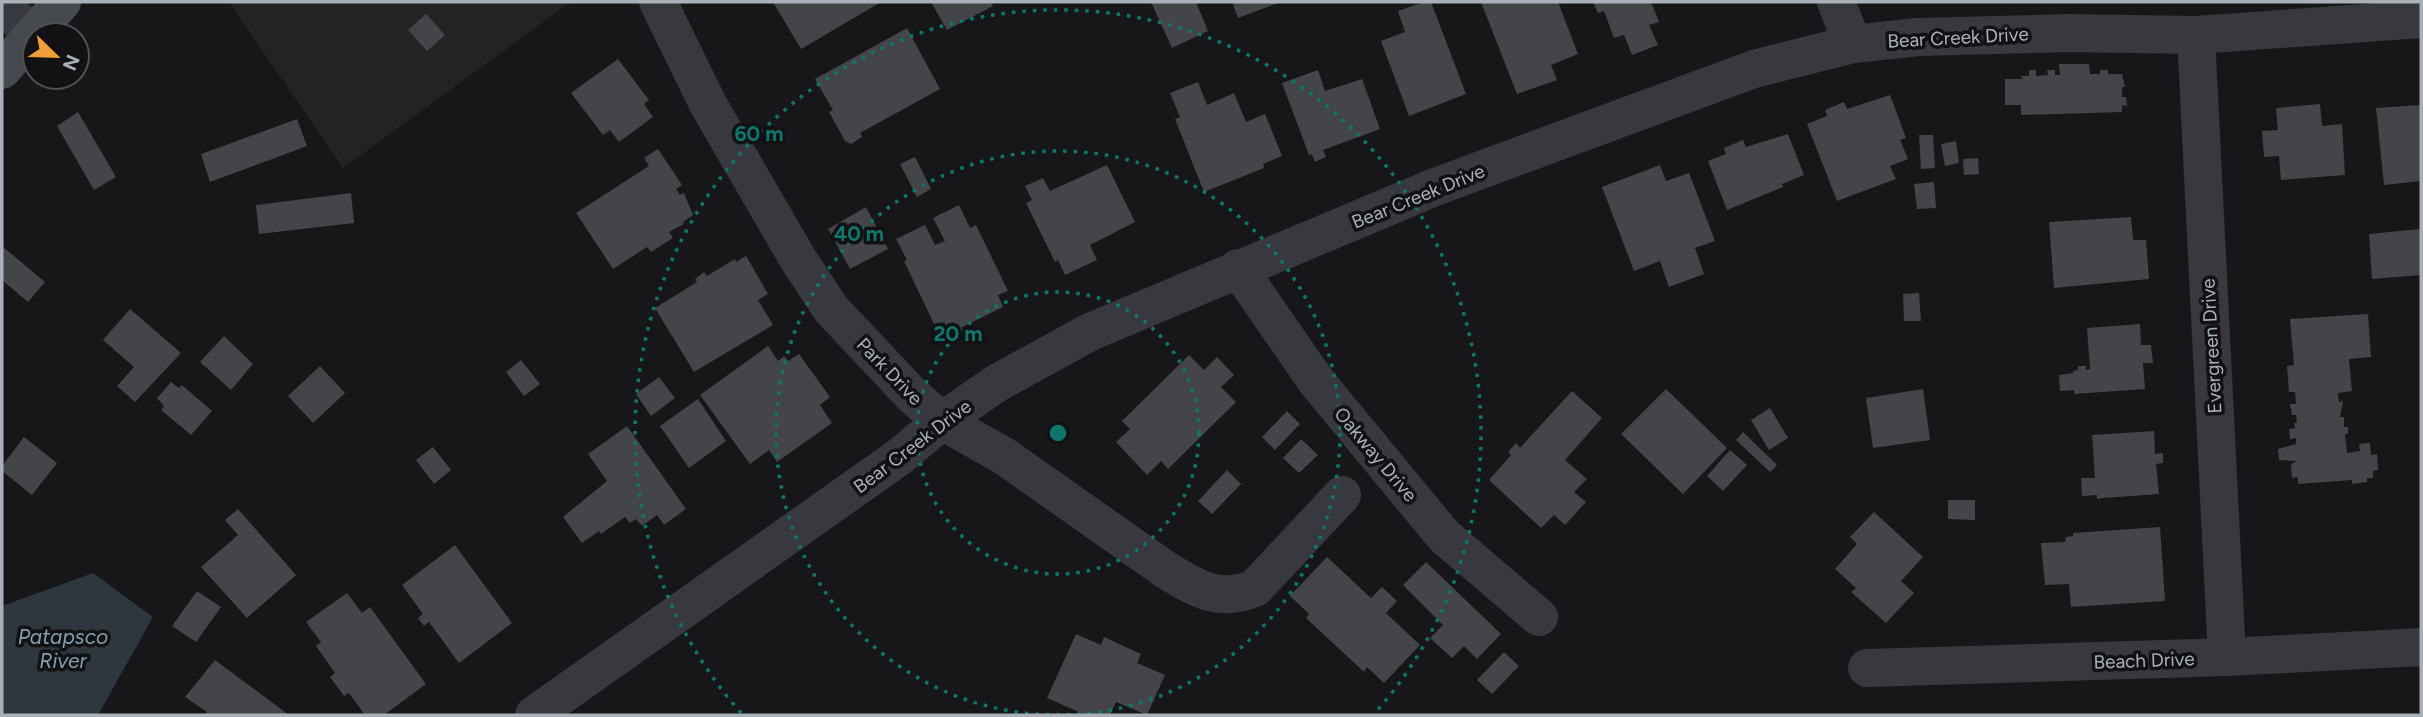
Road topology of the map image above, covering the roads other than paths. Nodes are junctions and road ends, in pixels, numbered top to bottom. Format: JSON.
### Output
{"nodes":[{"id":1,"x":62,"y":2,"type":"edge"},
{"id":2,"x":658,"y":2,"type":"edge"},
{"id":3,"x":1836,"y":2,"type":"edge"},
{"id":4,"x":2,"y":5,"type":"edge"},
{"id":5,"x":2421,"y":19,"type":"edge"},
{"id":6,"x":45,"y":21,"type":"edge"},
{"id":7,"x":21,"y":23,"type":"edge"},
{"id":8,"x":2196,"y":35,"type":"junction"},
{"id":9,"x":1853,"y":44,"type":"junction"},
{"id":10,"x":21,"y":48,"type":"edge"},
{"id":11,"x":2,"y":70,"type":"edge"},
{"id":12,"x":1238,"y":268,"type":"junction"},
{"id":13,"x":942,"y":421,"type":"junction"},
{"id":14,"x":1342,"y":495,"type":"dead end"},
{"id":15,"x":1539,"y":617,"type":"dead end"},
{"id":16,"x":2421,"y":646,"type":"edge"},
{"id":17,"x":2227,"y":657,"type":"junction"},
{"id":18,"x":1867,"y":668,"type":"dead end"},
{"id":19,"x":534,"y":715,"type":"edge"}],
"edges":[{"from":1,"to":6,"type":"main road"},
{"from":2,"to":13,"type":"street","name":"Park Drive"},
{"from":3,"to":9,"type":"street"},
{"from":4,"to":7,"type":"street"},
{"from":5,"to":8,"type":"street","name":"Bear Creek Drive"},
{"from":8,"to":9,"type":"street","name":"Bear Creek Drive"},
{"from":8,"to":17,"type":"street","name":"Evergreen Drive"},
{"from":9,"to":12,"type":"street","name":"Bear Creek Drive"},
{"from":10,"to":11,"type":"main road"},
{"from":12,"to":13,"type":"street","name":"Bear Creek Drive"},
{"from":12,"to":15,"type":"street","name":"Oakway Drive"},
{"from":13,"to":14,"type":"street","name":"Park Drive"},
{"from":13,"to":19,"type":"street","name":"Bear Creek Drive"},
{"from":16,"to":17,"type":"street","name":"Beach Drive"},
{"from":17,"to":18,"type":"street","name":"Beach Drive"}]}
